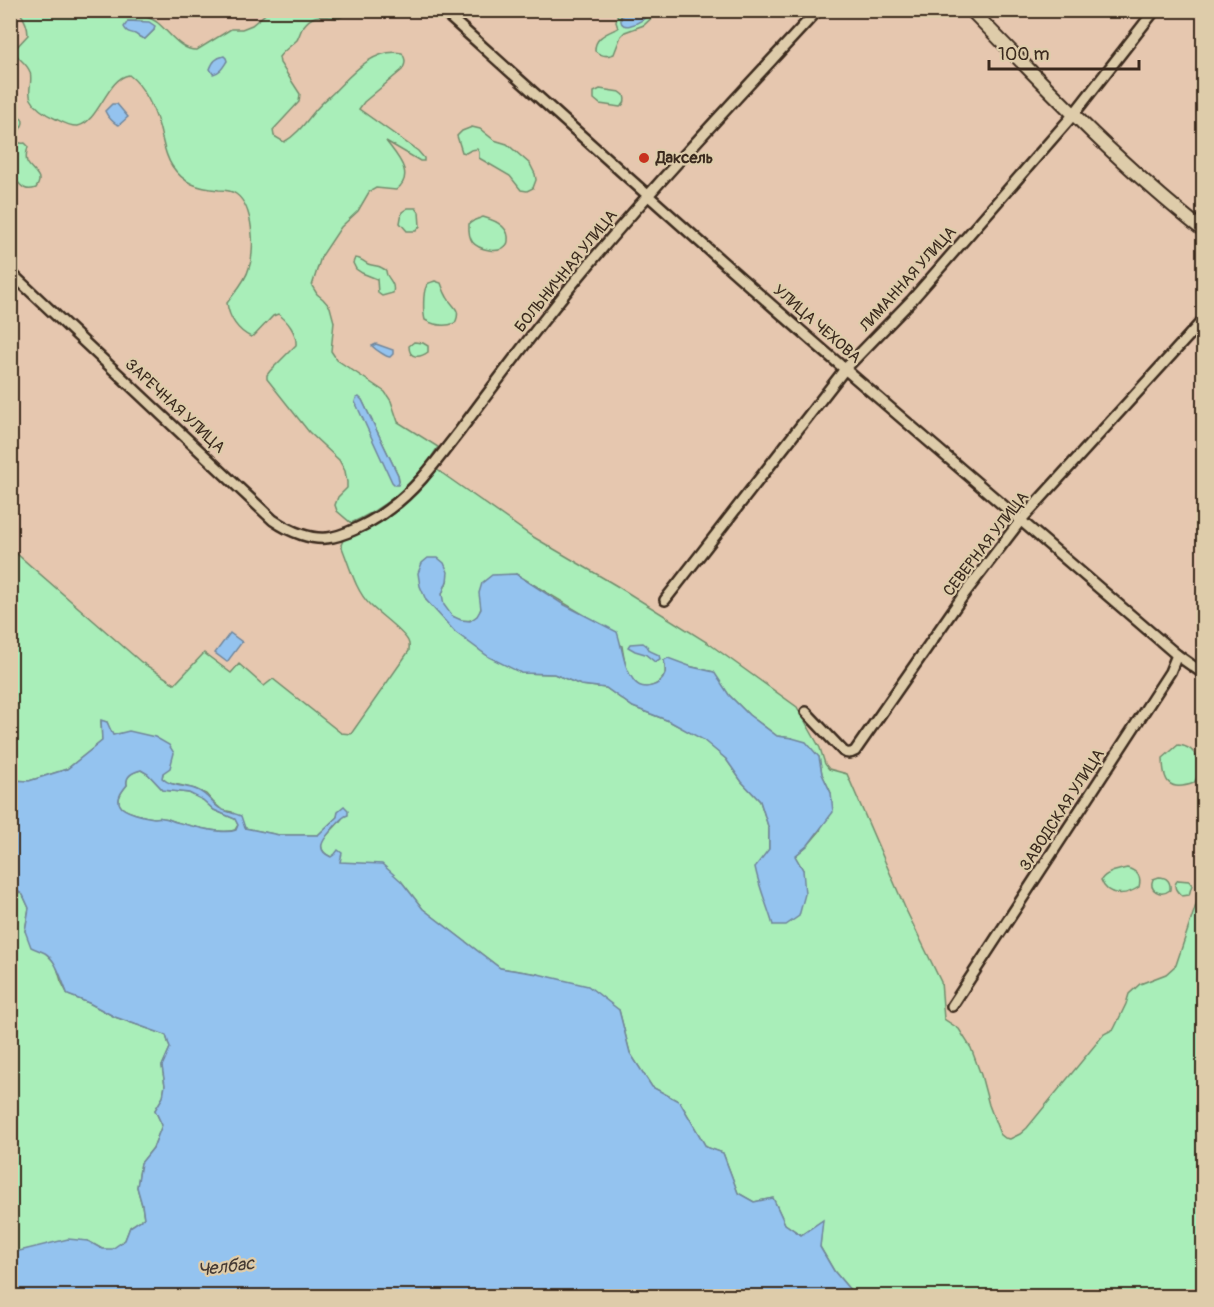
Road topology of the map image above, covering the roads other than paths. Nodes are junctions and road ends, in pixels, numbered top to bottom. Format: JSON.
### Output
{"nodes":[{"id":1,"x":442,"y":10,"type":"edge"},
{"id":2,"x":818,"y":10,"type":"edge"},
{"id":3,"x":971,"y":10,"type":"edge"},
{"id":4,"x":1155,"y":10,"type":"edge"},
{"id":5,"x":1073,"y":115,"type":"junction"},
{"id":6,"x":648,"y":195,"type":"junction"},
{"id":7,"x":1203,"y":231,"type":"edge"},
{"id":8,"x":10,"y":272,"type":"edge"},
{"id":9,"x":1203,"y":319,"type":"edge"},
{"id":10,"x":845,"y":369,"type":"junction"},
{"id":11,"x":1021,"y":520,"type":"junction"},
{"id":12,"x":332,"y":537,"type":"joint"},
{"id":13,"x":665,"y":600,"type":"dead end"},
{"id":14,"x":1177,"y":656,"type":"junction"},
{"id":15,"x":1203,"y":674,"type":"edge"},
{"id":16,"x":807,"y":712,"type":"dead end"},
{"id":17,"x":952,"y":1006,"type":"dead end"}],
"edges":[{"from":1,"to":6,"type":"street","name":"УЛИЦА ЧЕХОВА"},
{"from":2,"to":6,"type":"street","name":"БОЛЬНИЧНАЯ УЛИЦА"},
{"from":3,"to":5,"type":"street"},
{"from":4,"to":5,"type":"street","name":"ЛИМАННАЯ УЛИЦА"},
{"from":5,"to":7,"type":"street"},
{"from":5,"to":10,"type":"street","name":"ЛИМАННАЯ УЛИЦА"},
{"from":6,"to":10,"type":"street","name":"УЛИЦА ЧЕХОВА"},
{"from":6,"to":12,"type":"street","name":"БОЛЬНИЧНАЯ УЛИЦА"},
{"from":8,"to":12,"type":"street","name":"ЗАРЕЧНАЯ УЛИЦА"},
{"from":9,"to":11,"type":"street","name":"СЕВЕРНАЯ УЛИЦА"},
{"from":10,"to":11,"type":"street","name":"УЛИЦА ЧЕХОВА"},
{"from":10,"to":13,"type":"street","name":"ЛИМАННАЯ УЛИЦА"},
{"from":11,"to":14,"type":"street","name":"УЛИЦА ЧЕХОВА"},
{"from":11,"to":16,"type":"street","name":"СЕВЕРНАЯ УЛИЦА"},
{"from":14,"to":15,"type":"street"},
{"from":14,"to":17,"type":"street","name":"ЗАВОДСКАЯ УЛИЦА"}]}
